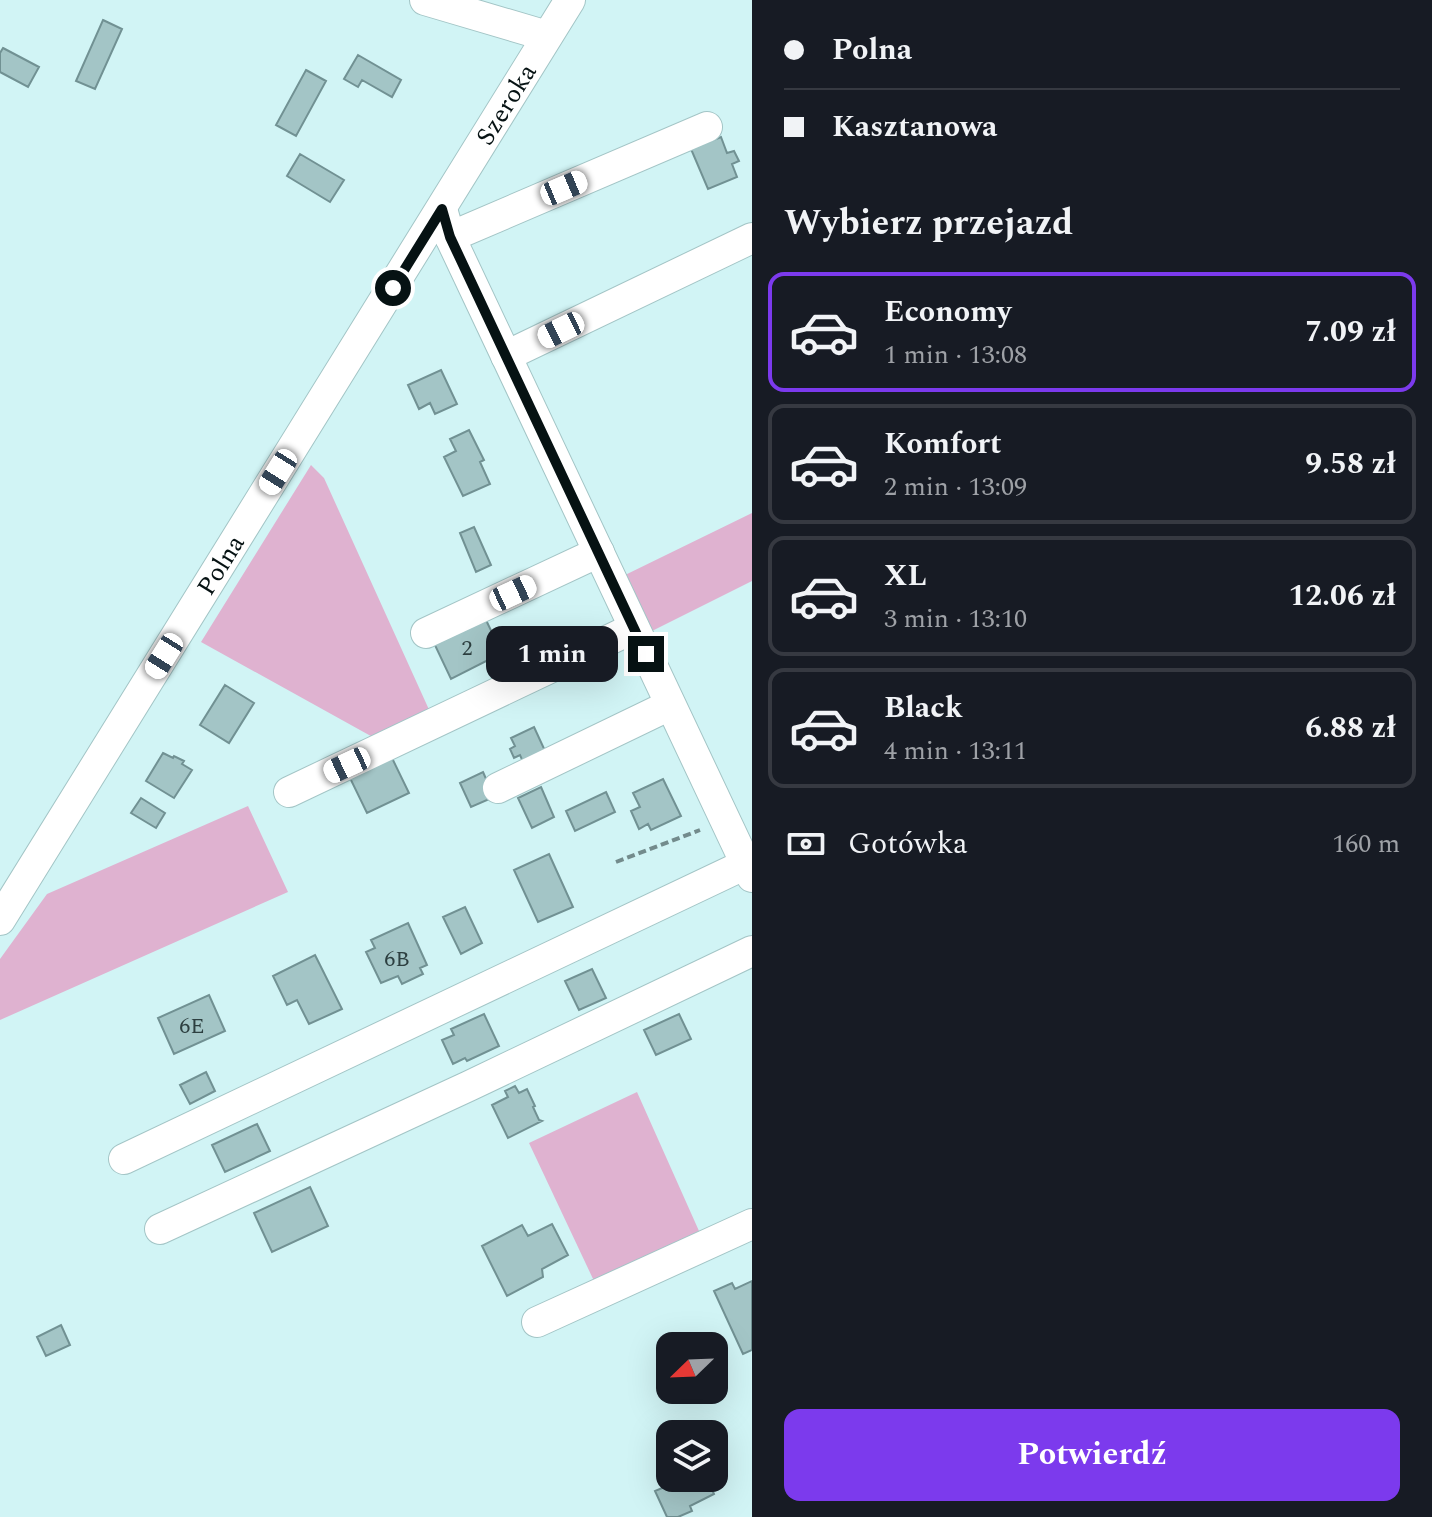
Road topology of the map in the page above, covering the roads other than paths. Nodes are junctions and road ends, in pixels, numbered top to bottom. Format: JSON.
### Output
{"nodes":[{"id":1,"x":425,"y":0,"type":"edge"},
{"id":2,"x":570,"y":0,"type":"edge"},
{"id":3,"x":547,"y":36,"type":"junction"},
{"id":4,"x":707,"y":127,"type":"dead end"},
{"id":5,"x":446,"y":223,"type":"junction"},
{"id":6,"x":752,"y":238,"type":"edge"},
{"id":7,"x":506,"y":356,"type":"junction"},
{"id":8,"x":599,"y":552,"type":"junction"},
{"id":9,"x":634,"y":628,"type":"junction"},
{"id":10,"x":426,"y":633,"type":"dead end"},
{"id":11,"x":670,"y":705,"type":"junction"},
{"id":12,"x":498,"y":788,"type":"dead end"},
{"id":13,"x":289,"y":792,"type":"dead end"},
{"id":14,"x":749,"y":871,"type":"edge"},
{"id":15,"x":0,"y":920,"type":"edge"},
{"id":16,"x":752,"y":951,"type":"edge"},
{"id":17,"x":124,"y":1159,"type":"dead end"},
{"id":18,"x":752,"y":1224,"type":"edge"},
{"id":19,"x":160,"y":1229,"type":"dead end"},
{"id":20,"x":537,"y":1322,"type":"dead end"}],
"edges":[{"from":1,"to":3,"type":"street"},
{"from":2,"to":3,"type":"street","name":"Szeroka"},
{"from":3,"to":5,"type":"street","name":"Szeroka"},
{"from":4,"to":5,"type":"street"},
{"from":5,"to":7,"type":"street"},
{"from":5,"to":15,"type":"street","name":"Polna"},
{"from":6,"to":7,"type":"street"},
{"from":7,"to":8,"type":"street"},
{"from":8,"to":9,"type":"street"},
{"from":8,"to":10,"type":"street"},
{"from":9,"to":11,"type":"street"},
{"from":9,"to":13,"type":"street"},
{"from":11,"to":12,"type":"street"},
{"from":11,"to":14,"type":"street"},
{"from":14,"to":17,"type":"street"},
{"from":16,"to":19,"type":"street"},
{"from":18,"to":20,"type":"street"}]}
